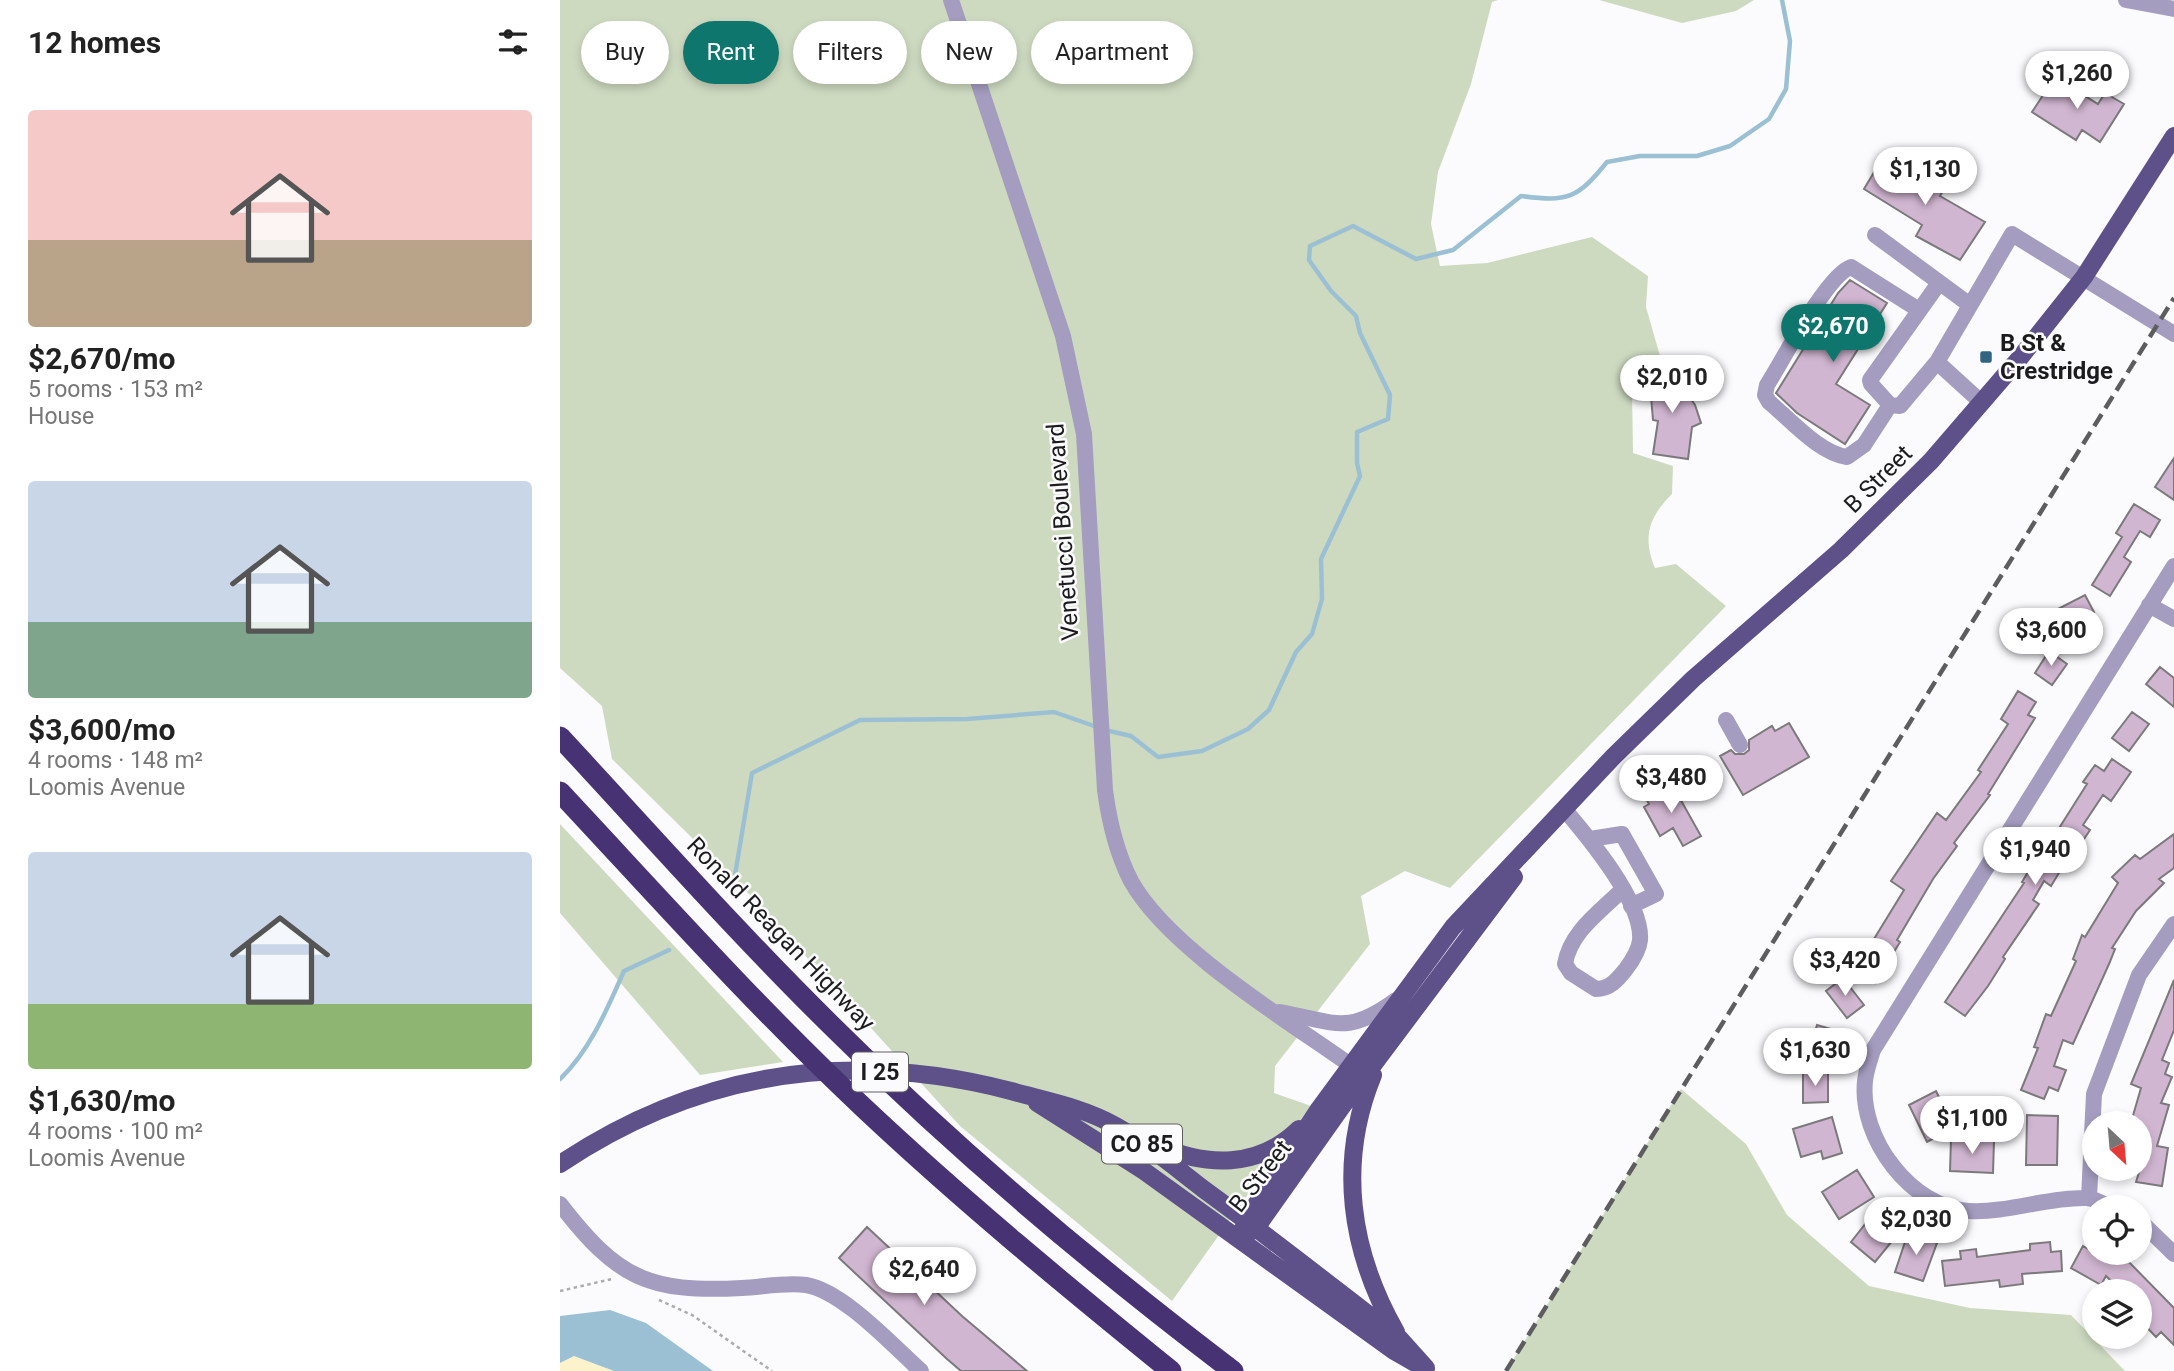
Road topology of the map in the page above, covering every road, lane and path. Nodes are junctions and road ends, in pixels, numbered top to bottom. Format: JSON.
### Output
{"nodes":[{"id":1,"x":951,"y":0,"type":"edge"},
{"id":2,"x":2126,"y":0,"type":"edge"},
{"id":3,"x":2174,"y":9,"type":"edge"},
{"id":4,"x":2174,"y":136,"type":"edge"},
{"id":5,"x":1875,"y":235,"type":"dead end"},
{"id":6,"x":2084,"y":277,"type":"junction"},
{"id":7,"x":1939,"y":283,"type":"junction"},
{"id":8,"x":1970,"y":305,"type":"junction"},
{"id":9,"x":1919,"y":310,"type":"junction"},
{"id":10,"x":2174,"y":334,"type":"edge"},
{"id":11,"x":1937,"y":362,"type":"junction"},
{"id":12,"x":1982,"y":403,"type":"junction"},
{"id":13,"x":1890,"y":405,"type":"junction"},
{"id":14,"x":2174,"y":566,"type":"edge"},
{"id":15,"x":2149,"y":605,"type":"junction"},
{"id":16,"x":2174,"y":619,"type":"edge"},
{"id":17,"x":1726,"y":720,"type":"dead end"},
{"id":18,"x":560,"y":737,"type":"edge"},
{"id":19,"x":1740,"y":745,"type":"dead end"},
{"id":20,"x":560,"y":792,"type":"edge"},
{"id":21,"x":1564,"y":809,"type":"junction"},
{"id":22,"x":1590,"y":839,"type":"junction"},
{"id":23,"x":1622,"y":890,"type":"junction"},
{"id":24,"x":1631,"y":906,"type":"junction"},
{"id":25,"x":2174,"y":924,"type":"edge"},
{"id":26,"x":1398,"y":999,"type":"junction"},
{"id":27,"x":1275,"y":1011,"type":"junction"},
{"id":28,"x":1385,"y":1049,"type":"junction"},
{"id":29,"x":1350,"y":1065,"type":"junction"},
{"id":30,"x":1012,"y":1091,"type":"junction"},
{"id":31,"x":1319,"y":1109,"type":"junction"},
{"id":32,"x":1118,"y":1127,"type":"junction"},
{"id":33,"x":560,"y":1164,"type":"edge"},
{"id":34,"x":2089,"y":1195,"type":"edge"},
{"id":35,"x":2082,"y":1199,"type":"edge"},
{"id":36,"x":560,"y":1204,"type":"edge"},
{"id":37,"x":1251,"y":1224,"type":"junction"},
{"id":38,"x":2152,"y":1233,"type":"edge"},
{"id":39,"x":1240,"y":1239,"type":"junction"},
{"id":40,"x":2174,"y":1254,"type":"edge"},
{"id":41,"x":623,"y":1284,"type":"dead end"},
{"id":42,"x":560,"y":1290,"type":"edge"},
{"id":43,"x":657,"y":1299,"type":"dead end"},
{"id":44,"x":1400,"y":1339,"type":"junction"},
{"id":45,"x":1427,"y":1370,"type":"edge"},
{"id":46,"x":772,"y":1371,"type":"edge"},
{"id":47,"x":921,"y":1371,"type":"edge"},
{"id":48,"x":1171,"y":1371,"type":"edge"},
{"id":49,"x":1233,"y":1371,"type":"edge"}],
"edges":[{"from":1,"to":27,"type":"street","name":"Venetucci Boulevard"},
{"from":2,"to":3,"type":"street"},
{"from":4,"to":6,"type":"main road","name":"B Street"},
{"from":5,"to":7,"type":"street"},
{"from":6,"to":8,"type":"street"},
{"from":6,"to":10,"type":"street"},
{"from":6,"to":12,"type":"main road","name":"B Street"},
{"from":7,"to":8,"type":"street"},
{"from":7,"to":9,"type":"street"},
{"from":8,"to":11,"type":"street"},
{"from":9,"to":13,"type":"street"},
{"from":9,"to":13,"type":"street"},
{"from":11,"to":12,"type":"street"},
{"from":11,"to":13,"type":"street"},
{"from":12,"to":21,"type":"main road","name":"B Street"},
{"from":14,"to":15,"type":"street"},
{"from":15,"to":16,"type":"street"},
{"from":15,"to":35,"type":"street"},
{"from":17,"to":19,"type":"street"},
{"from":18,"to":49,"type":"highway","name":"Ronald Reagan Highway","number":"I 25"},
{"from":20,"to":48,"type":"highway","number":"I 25"},
{"from":21,"to":22,"type":"street"},
{"from":21,"to":26,"type":"main road","name":"B Street"},
{"from":21,"to":28,"type":"main road","name":"B Street"},
{"from":22,"to":23,"type":"street"},
{"from":22,"to":24,"type":"street"},
{"from":23,"to":24,"type":"street"},
{"from":23,"to":24,"type":"street"},
{"from":25,"to":34,"type":"street"},
{"from":26,"to":27,"type":"street","name":"Venetucci Boulevard"},
{"from":26,"to":29,"type":"main road","name":"B Street"},
{"from":27,"to":29,"type":"street","name":"Venetucci Boulevard"},
{"from":28,"to":37,"type":"main road","name":"B Street"},
{"from":28,"to":44,"type":"main road"},
{"from":29,"to":31,"type":"main road","name":"B Street"},
{"from":30,"to":32,"type":"main road","number":"CO 85"},
{"from":30,"to":33,"type":"main road","number":"CO 85"},
{"from":30,"to":39,"type":"main road","number":"CO 85"},
{"from":31,"to":32,"type":"main road"},
{"from":31,"to":37,"type":"main road","name":"B Street"},
{"from":32,"to":37,"type":"main road","number":"CO 85"},
{"from":36,"to":47,"type":"street"},
{"from":37,"to":39,"type":"main road","name":"B Street"},
{"from":37,"to":44,"type":"main road","number":"CO 85"},
{"from":38,"to":40,"type":"street"},
{"from":39,"to":45,"type":"main road","number":"CO 85"},
{"from":41,"to":42,"type":"path"},
{"from":43,"to":46,"type":"path"},
{"from":44,"to":45,"type":"main road","number":"CO 85"}]}
